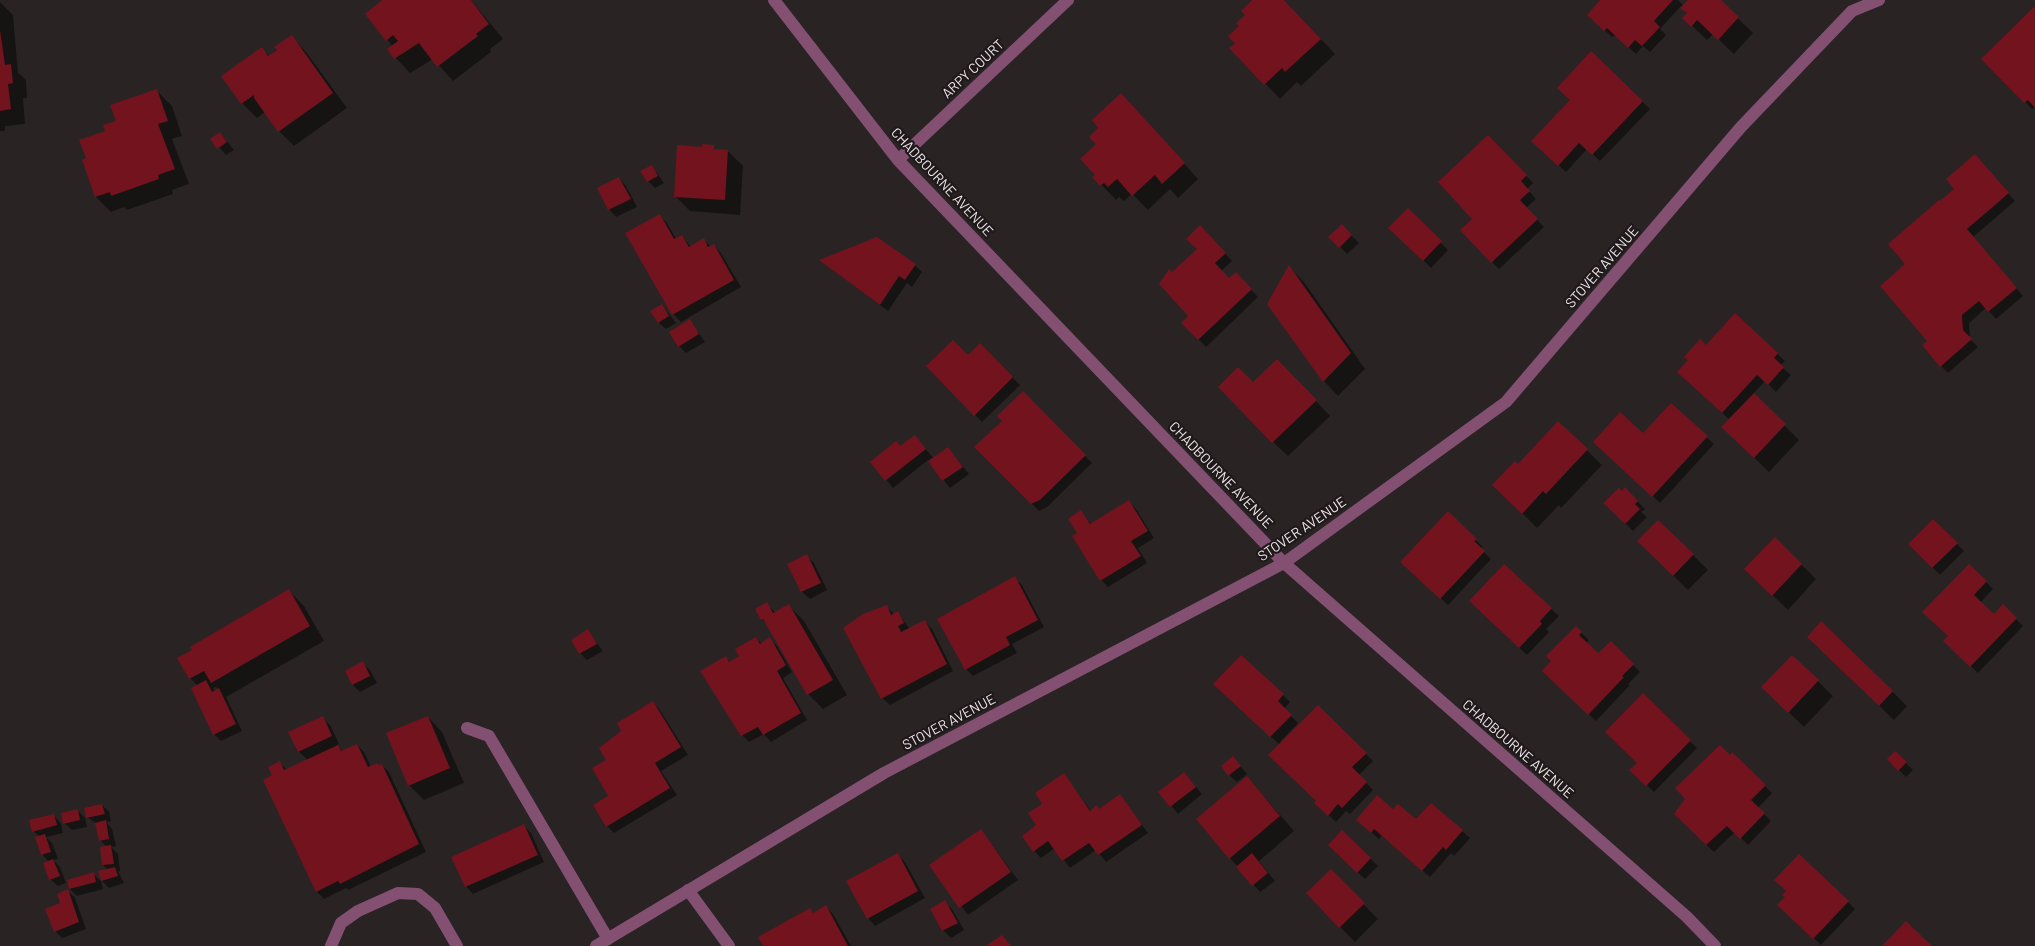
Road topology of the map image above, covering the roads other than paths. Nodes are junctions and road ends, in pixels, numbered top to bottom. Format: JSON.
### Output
{"nodes":[{"id":1,"x":774,"y":0,"type":"edge"},
{"id":2,"x":1068,"y":0,"type":"edge"},
{"id":3,"x":1880,"y":0,"type":"edge"},
{"id":4,"x":898,"y":160,"type":"junction"},
{"id":5,"x":1284,"y":563,"type":"junction"},
{"id":6,"x":466,"y":728,"type":"dead end"},
{"id":7,"x":688,"y":890,"type":"junction"},
{"id":8,"x":608,"y":939,"type":"junction"},
{"id":9,"x":331,"y":946,"type":"edge"},
{"id":10,"x":457,"y":946,"type":"edge"},
{"id":11,"x":596,"y":946,"type":"edge"},
{"id":12,"x":729,"y":946,"type":"edge"},
{"id":13,"x":1715,"y":946,"type":"edge"}],
"edges":[{"from":1,"to":4,"type":"street","name":"CHADBOURNE AVENUE"},
{"from":2,"to":4,"type":"street","name":"ARPY COURT"},
{"from":3,"to":5,"type":"street","name":"STOVER AVENUE"},
{"from":4,"to":5,"type":"street","name":"CHADBOURNE AVENUE"},
{"from":5,"to":7,"type":"street","name":"STOVER AVENUE"},
{"from":5,"to":13,"type":"street","name":"CHADBOURNE AVENUE"},
{"from":6,"to":8,"type":"street"},
{"from":7,"to":8,"type":"street","name":"STOVER AVENUE"},
{"from":7,"to":12,"type":"street"},
{"from":8,"to":11,"type":"street","name":"STOVER AVENUE"},
{"from":9,"to":10,"type":"street"}]}
